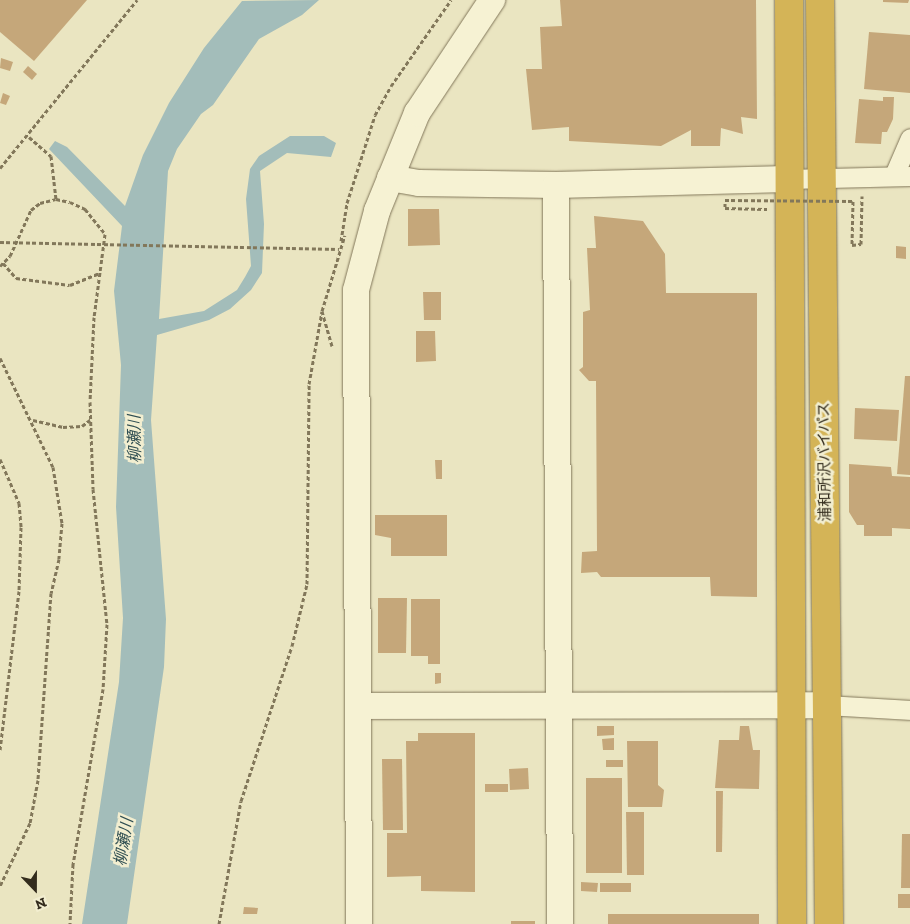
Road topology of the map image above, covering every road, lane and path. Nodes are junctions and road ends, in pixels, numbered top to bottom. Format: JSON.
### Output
{"nodes":[{"id":1,"x":137,"y":0,"type":"edge"},
{"id":2,"x":451,"y":0,"type":"edge"},
{"id":3,"x":492,"y":0,"type":"edge"},
{"id":4,"x":789,"y":0,"type":"edge"},
{"id":5,"x":820,"y":0,"type":"edge"},
{"id":6,"x":29,"y":137,"type":"junction"},
{"id":7,"x":910,"y":138,"type":"edge"},
{"id":8,"x":0,"y":168,"type":"edge"},
{"id":9,"x":902,"y":175,"type":"edge"},
{"id":10,"x":820,"y":177,"type":"junction"},
{"id":11,"x":390,"y":178,"type":"junction"},
{"id":12,"x":787,"y":179,"type":"junction"},
{"id":13,"x":556,"y":185,"type":"junction"},
{"id":14,"x":862,"y":192,"type":"dead end"},
{"id":15,"x":56,"y":199,"type":"junction"},
{"id":16,"x":773,"y":210,"type":"dead end"},
{"id":17,"x":0,"y":242,"type":"edge"},
{"id":18,"x":2,"y":264,"type":"edge"},
{"id":19,"x":101,"y":273,"type":"junction"},
{"id":20,"x":322,"y":311,"type":"dead end"},
{"id":21,"x":0,"y":358,"type":"edge"},
{"id":22,"x":31,"y":419,"type":"junction"},
{"id":23,"x":91,"y":419,"type":"junction"},
{"id":24,"x":0,"y":459,"type":"edge"},
{"id":25,"x":790,"y":704,"type":"junction"},
{"id":26,"x":827,"y":704,"type":"junction"},
{"id":27,"x":358,"y":706,"type":"junction"},
{"id":28,"x":559,"y":707,"type":"junction"},
{"id":29,"x":910,"y":710,"type":"edge"},
{"id":30,"x":0,"y":750,"type":"edge"},
{"id":31,"x":0,"y":886,"type":"edge"},
{"id":32,"x":70,"y":924,"type":"edge"},
{"id":33,"x":219,"y":924,"type":"edge"},
{"id":34,"x":358,"y":924,"type":"edge"},
{"id":35,"x":560,"y":924,"type":"edge"},
{"id":36,"x":792,"y":924,"type":"edge"},
{"id":37,"x":828,"y":924,"type":"edge"}],
"edges":[{"from":1,"to":6,"type":"path"},
{"from":2,"to":17,"type":"path","bridge":true},
{"from":3,"to":11,"type":"street"},
{"from":4,"to":12,"type":"highway"},
{"from":5,"to":10,"type":"highway","name":"浦和所沢バイパス"},
{"from":6,"to":8,"type":"path"},
{"from":6,"to":15,"type":"path"},
{"from":7,"to":9,"type":"street"},
{"from":9,"to":10,"type":"street"},
{"from":10,"to":12,"type":"street"},
{"from":10,"to":26,"type":"highway","name":"浦和所沢バイパス"},
{"from":11,"to":13,"type":"street"},
{"from":11,"to":27,"type":"street"},
{"from":12,"to":13,"type":"street"},
{"from":12,"to":25,"type":"highway"},
{"from":13,"to":28,"type":"street"},
{"from":14,"to":16,"type":"path","bridge":true},
{"from":15,"to":18,"type":"path"},
{"from":15,"to":19,"type":"path"},
{"from":18,"to":19,"type":"path"},
{"from":19,"to":23,"type":"path"},
{"from":20,"to":33,"type":"path"},
{"from":21,"to":22,"type":"path"},
{"from":22,"to":23,"type":"path"},
{"from":22,"to":31,"type":"path"},
{"from":23,"to":32,"type":"path"},
{"from":24,"to":30,"type":"path"},
{"from":25,"to":26,"type":"street"},
{"from":25,"to":28,"type":"street"},
{"from":25,"to":36,"type":"highway"},
{"from":26,"to":29,"type":"street"},
{"from":26,"to":37,"type":"highway","name":"浦和所沢バイパス"},
{"from":27,"to":28,"type":"street"},
{"from":27,"to":34,"type":"street"},
{"from":28,"to":35,"type":"street"}]}
